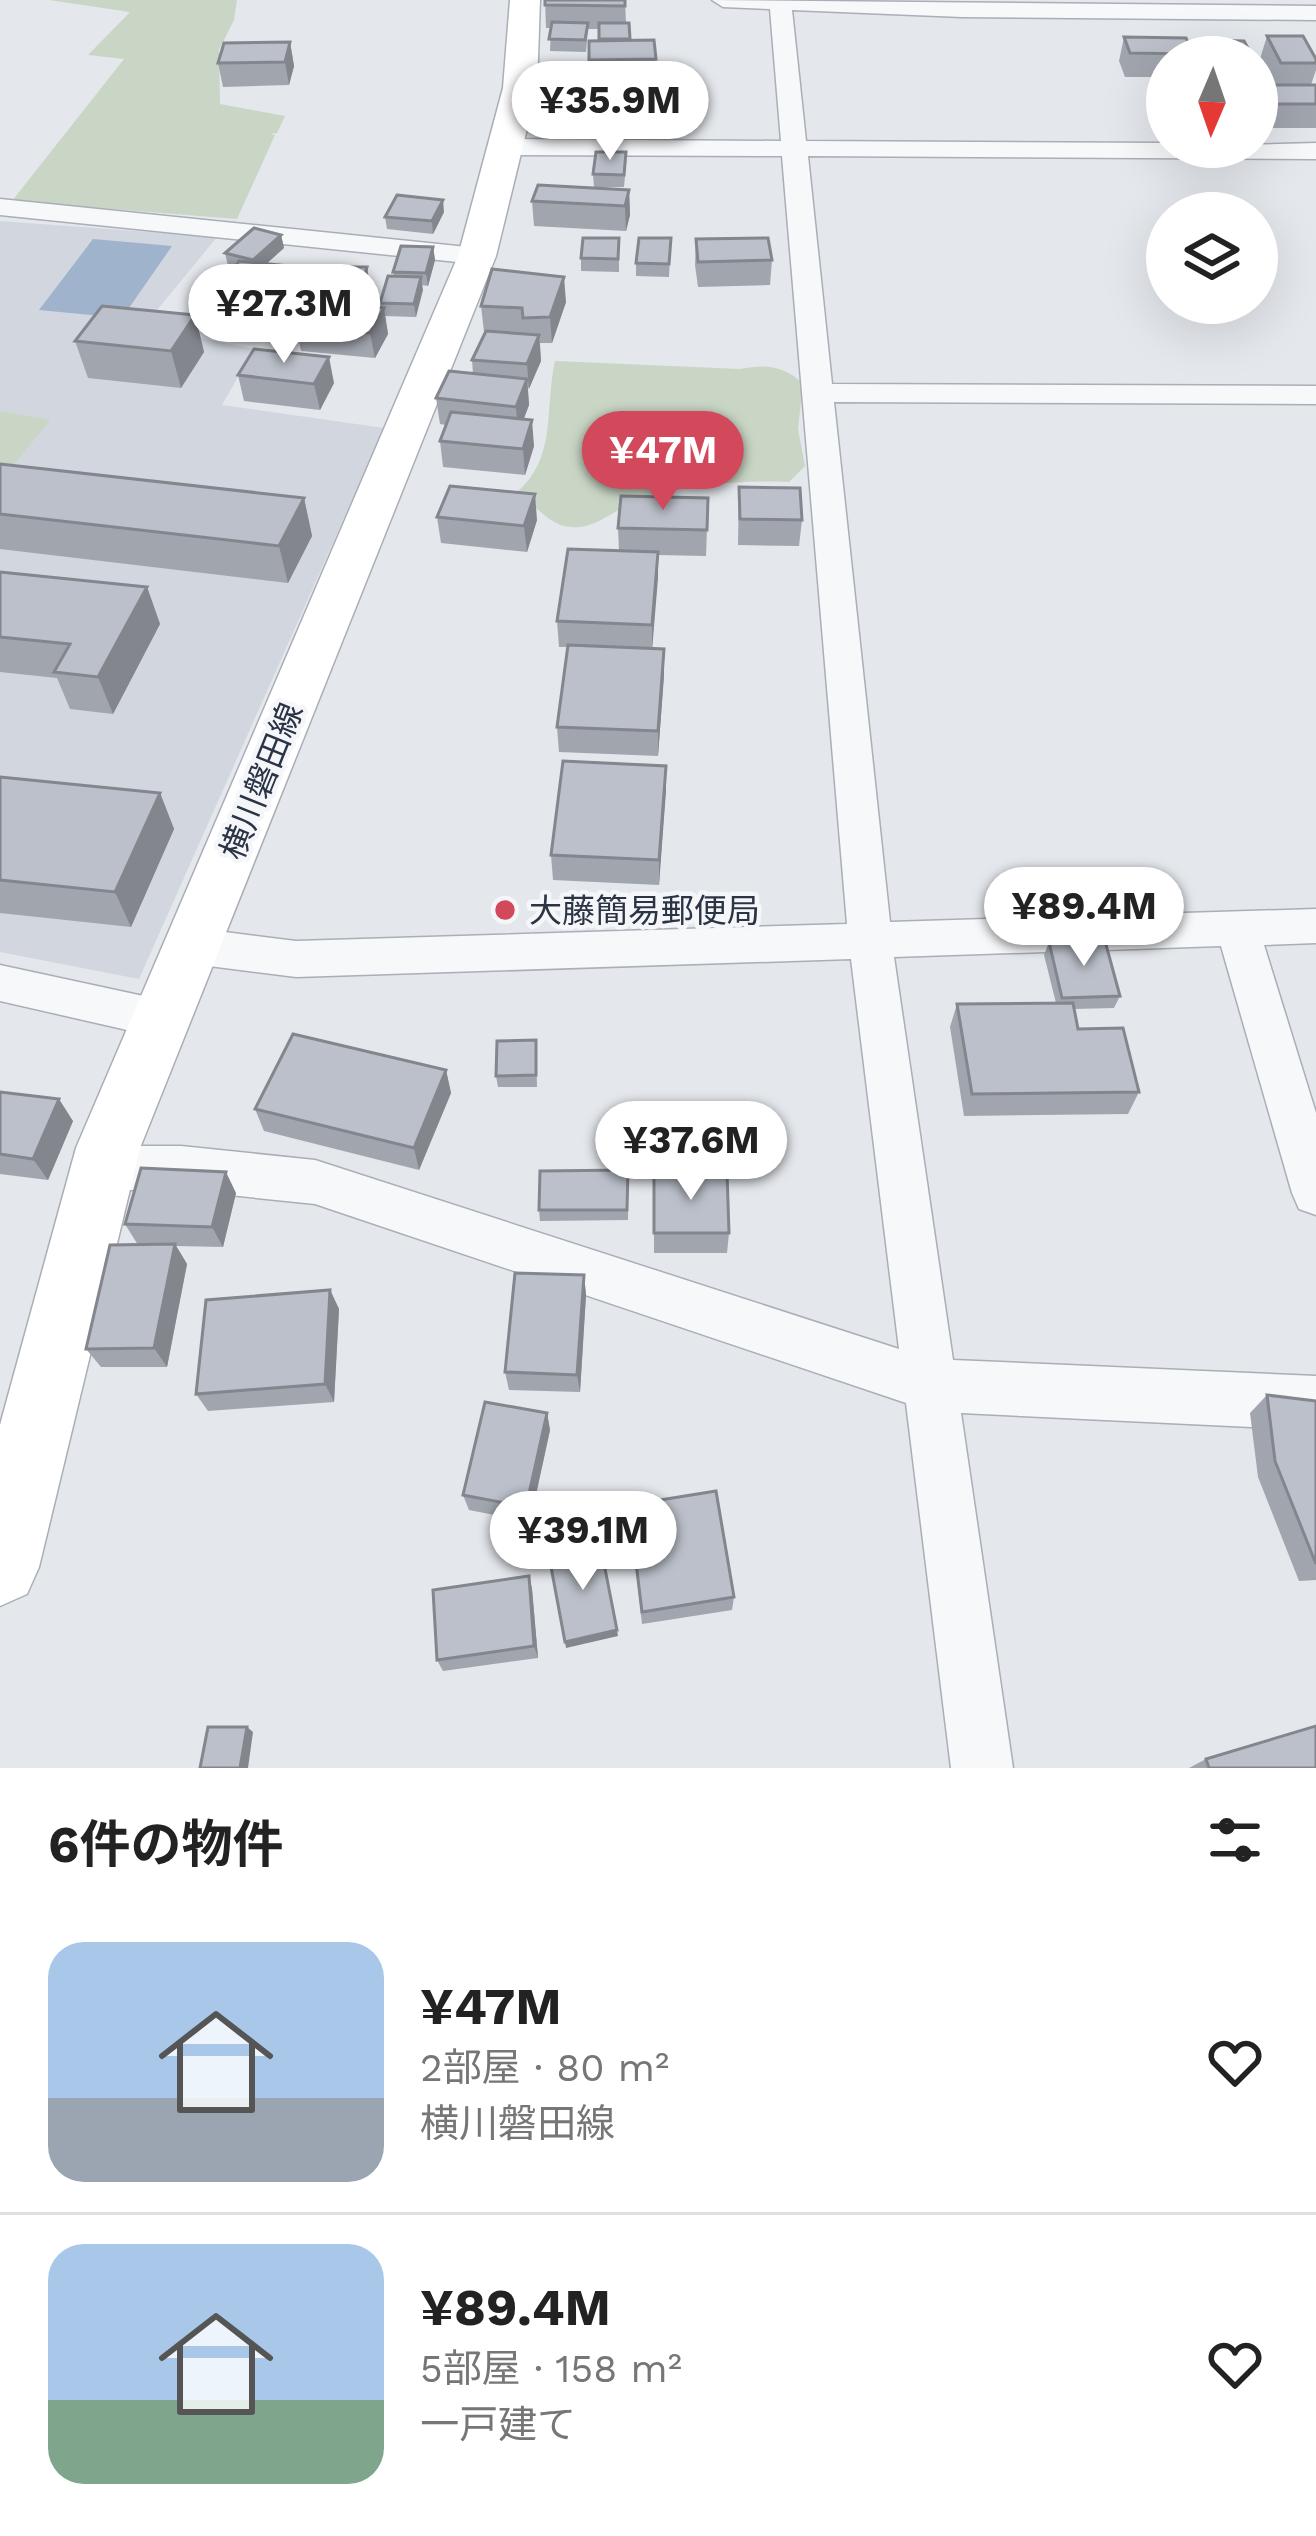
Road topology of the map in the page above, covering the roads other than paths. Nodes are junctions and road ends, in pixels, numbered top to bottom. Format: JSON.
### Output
{"nodes":[{"id":1,"x":525,"y":0,"type":"edge"},
{"id":2,"x":723,"y":0,"type":"edge"},
{"id":3,"x":780,"y":0,"type":"edge"},
{"id":4,"x":1316,"y":13,"type":"edge"},
{"id":5,"x":508,"y":147,"type":"junction"},
{"id":6,"x":794,"y":148,"type":"junction"},
{"id":7,"x":1316,"y":152,"type":"edge"},
{"id":8,"x":0,"y":207,"type":"edge"},
{"id":9,"x":477,"y":256,"type":"junction"},
{"id":10,"x":818,"y":393,"type":"junction"},
{"id":11,"x":1316,"y":395,"type":"edge"},
{"id":12,"x":1316,"y":926,"type":"edge"},
{"id":13,"x":1238,"y":929,"type":"junction"},
{"id":14,"x":870,"y":939,"type":"junction"},
{"id":15,"x":193,"y":946,"type":"junction"},
{"id":16,"x":0,"y":983,"type":"edge"},
{"id":17,"x":162,"y":1019,"type":"junction"},
{"id":18,"x":102,"y":1168,"type":"junction"},
{"id":19,"x":1316,"y":1193,"type":"edge"},
{"id":20,"x":930,"y":1385,"type":"junction"},
{"id":21,"x":1316,"y":1402,"type":"edge"},
{"id":22,"x":0,"y":1567,"type":"edge"},
{"id":23,"x":982,"y":1768,"type":"edge"}],
"edges":[{"from":1,"to":5,"type":"main road","name":"横川磐田線"},
{"from":2,"to":3,"type":"street"},
{"from":3,"to":4,"type":"street"},
{"from":3,"to":6,"type":"street"},
{"from":5,"to":6,"type":"street"},
{"from":5,"to":9,"type":"main road","name":"横川磐田線"},
{"from":6,"to":7,"type":"street"},
{"from":6,"to":10,"type":"street"},
{"from":8,"to":9,"type":"street"},
{"from":9,"to":15,"type":"main road","name":"横川磐田線"},
{"from":10,"to":11,"type":"street"},
{"from":10,"to":14,"type":"street"},
{"from":12,"to":13,"type":"street"},
{"from":13,"to":14,"type":"street"},
{"from":13,"to":19,"type":"street"},
{"from":14,"to":15,"type":"street"},
{"from":14,"to":20,"type":"street"},
{"from":15,"to":17,"type":"main road","name":"横川磐田線"},
{"from":16,"to":17,"type":"street"},
{"from":17,"to":18,"type":"main road","name":"横川磐田線"},
{"from":18,"to":20,"type":"street"},
{"from":18,"to":22,"type":"main road","name":"横川磐田線"},
{"from":20,"to":21,"type":"street"},
{"from":20,"to":23,"type":"street"}]}
